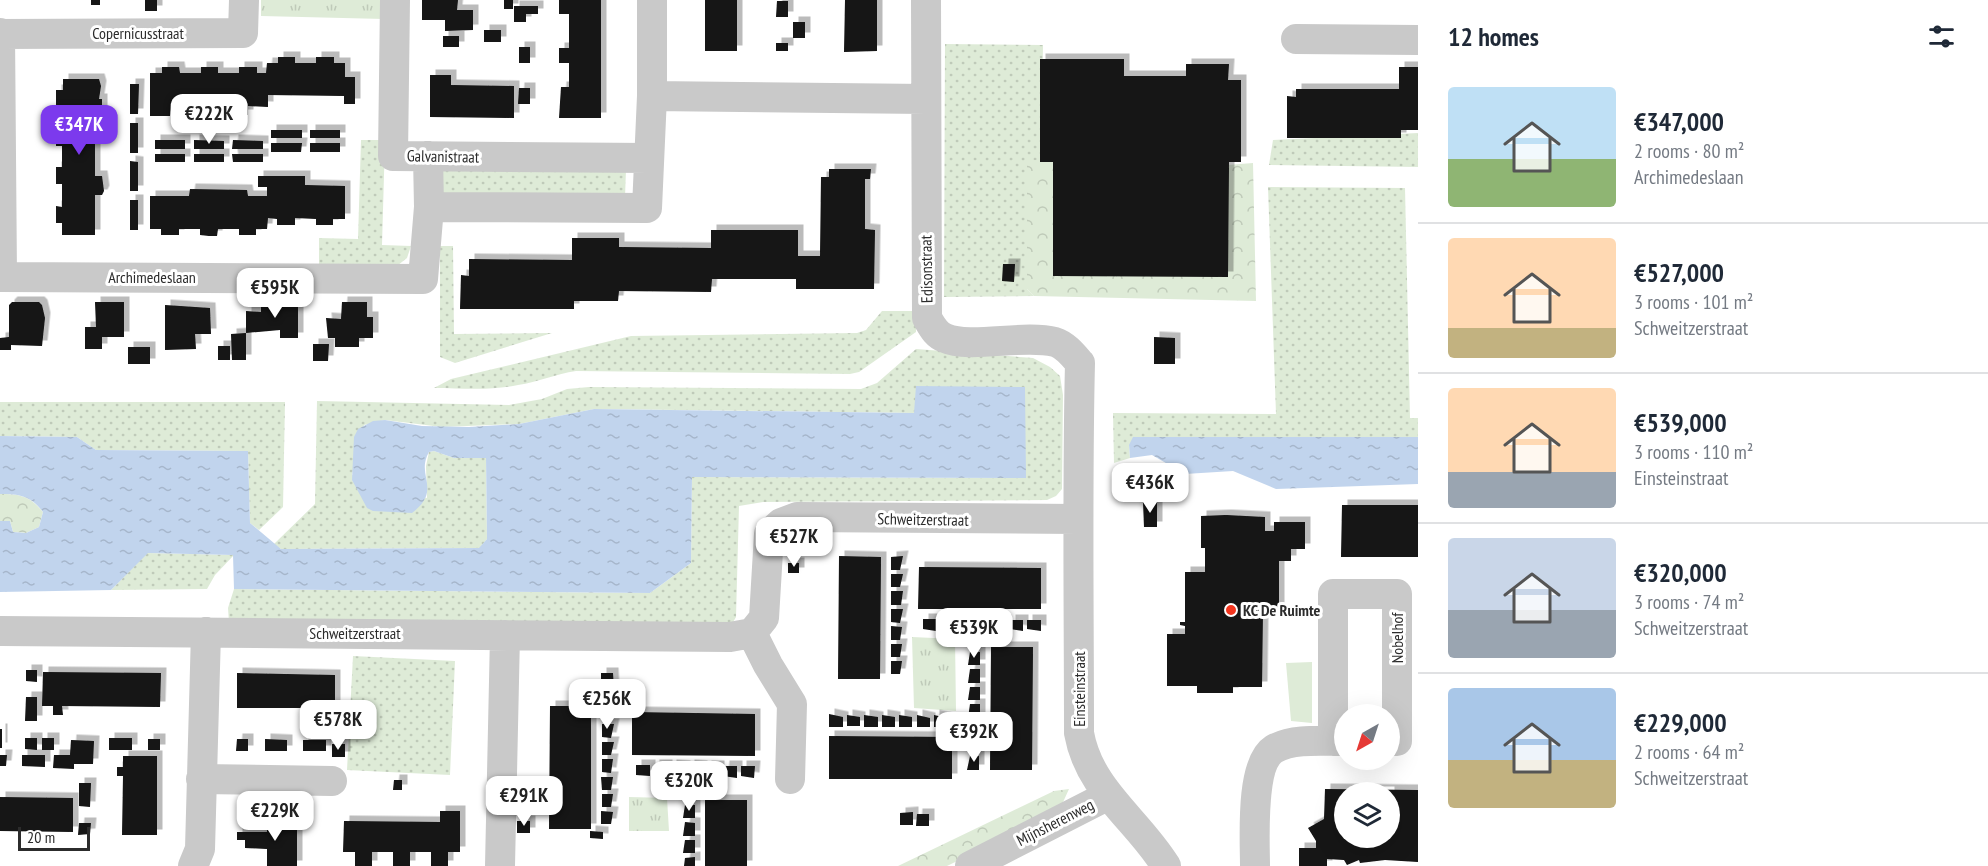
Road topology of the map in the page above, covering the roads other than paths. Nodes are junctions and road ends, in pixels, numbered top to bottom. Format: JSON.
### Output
{"nodes":[{"id":1,"x":244,"y":0,"type":"edge"},
{"id":2,"x":395,"y":0,"type":"edge"},
{"id":3,"x":652,"y":0,"type":"edge"},
{"id":4,"x":926,"y":0,"type":"edge"},
{"id":5,"x":0,"y":33,"type":"edge"},
{"id":6,"x":1296,"y":39,"type":"dead end"},
{"id":7,"x":1418,"y":40,"type":"edge"},
{"id":8,"x":652,"y":96,"type":"junction"},
{"id":9,"x":926,"y":99,"type":"junction"},
{"id":10,"x":428,"y":156,"type":"junction"},
{"id":11,"x":649,"y":158,"type":"junction"},
{"id":12,"x":429,"y":207,"type":"junction"},
{"id":13,"x":1077,"y":519,"type":"junction"},
{"id":14,"x":0,"y":631,"type":"edge"},
{"id":15,"x":206,"y":632,"type":"junction"},
{"id":16,"x":753,"y":633,"type":"junction"},
{"id":17,"x":505,"y":635,"type":"junction"},
{"id":18,"x":1337,"y":704,"type":"edge"},
{"id":19,"x":1397,"y":704,"type":"edge"},
{"id":20,"x":1334,"y":741,"type":"edge"},
{"id":21,"x":201,"y":779,"type":"junction"},
{"id":22,"x":790,"y":779,"type":"dead end"},
{"id":23,"x":332,"y":781,"type":"dead end"},
{"id":24,"x":1107,"y":796,"type":"junction"},
{"id":25,"x":193,"y":866,"type":"edge"},
{"id":26,"x":500,"y":866,"type":"edge"},
{"id":27,"x":970,"y":866,"type":"edge"},
{"id":28,"x":1167,"y":866,"type":"edge"},
{"id":29,"x":1256,"y":866,"type":"edge"}],
"edges":[{"from":1,"to":5,"type":"street","name":"Copernicusstraat"},
{"from":2,"to":10,"type":"street","name":"Galvanistraat"},
{"from":3,"to":8,"type":"street"},
{"from":4,"to":9,"type":"street","name":"Edisonstraat"},
{"from":5,"to":12,"type":"street","name":"Archimedeslaan"},
{"from":6,"to":7,"type":"street"},
{"from":8,"to":9,"type":"street"},
{"from":8,"to":11,"type":"street"},
{"from":9,"to":13,"type":"street","name":"Edisonstraat"},
{"from":10,"to":11,"type":"street","name":"Galvanistraat"},
{"from":10,"to":12,"type":"street","name":"Archimedeslaan"},
{"from":11,"to":12,"type":"street"},
{"from":13,"to":16,"type":"street","name":"Schweitzerstraat"},
{"from":13,"to":24,"type":"street","name":"Einsteinstraat"},
{"from":14,"to":15,"type":"street","name":"Schweitzerstraat"},
{"from":15,"to":17,"type":"street","name":"Schweitzerstraat"},
{"from":15,"to":21,"type":"street"},
{"from":16,"to":17,"type":"street","name":"Schweitzerstraat"},
{"from":16,"to":22,"type":"street"},
{"from":17,"to":26,"type":"street"},
{"from":18,"to":19,"type":"street","name":"Nobelhof"},
{"from":20,"to":29,"type":"street","name":"Nobelhof"},
{"from":21,"to":23,"type":"street"},
{"from":21,"to":25,"type":"street"},
{"from":24,"to":27,"type":"street","name":"Mijnsherenweg"},
{"from":24,"to":28,"type":"street","name":"Einsteinstraat"}]}
